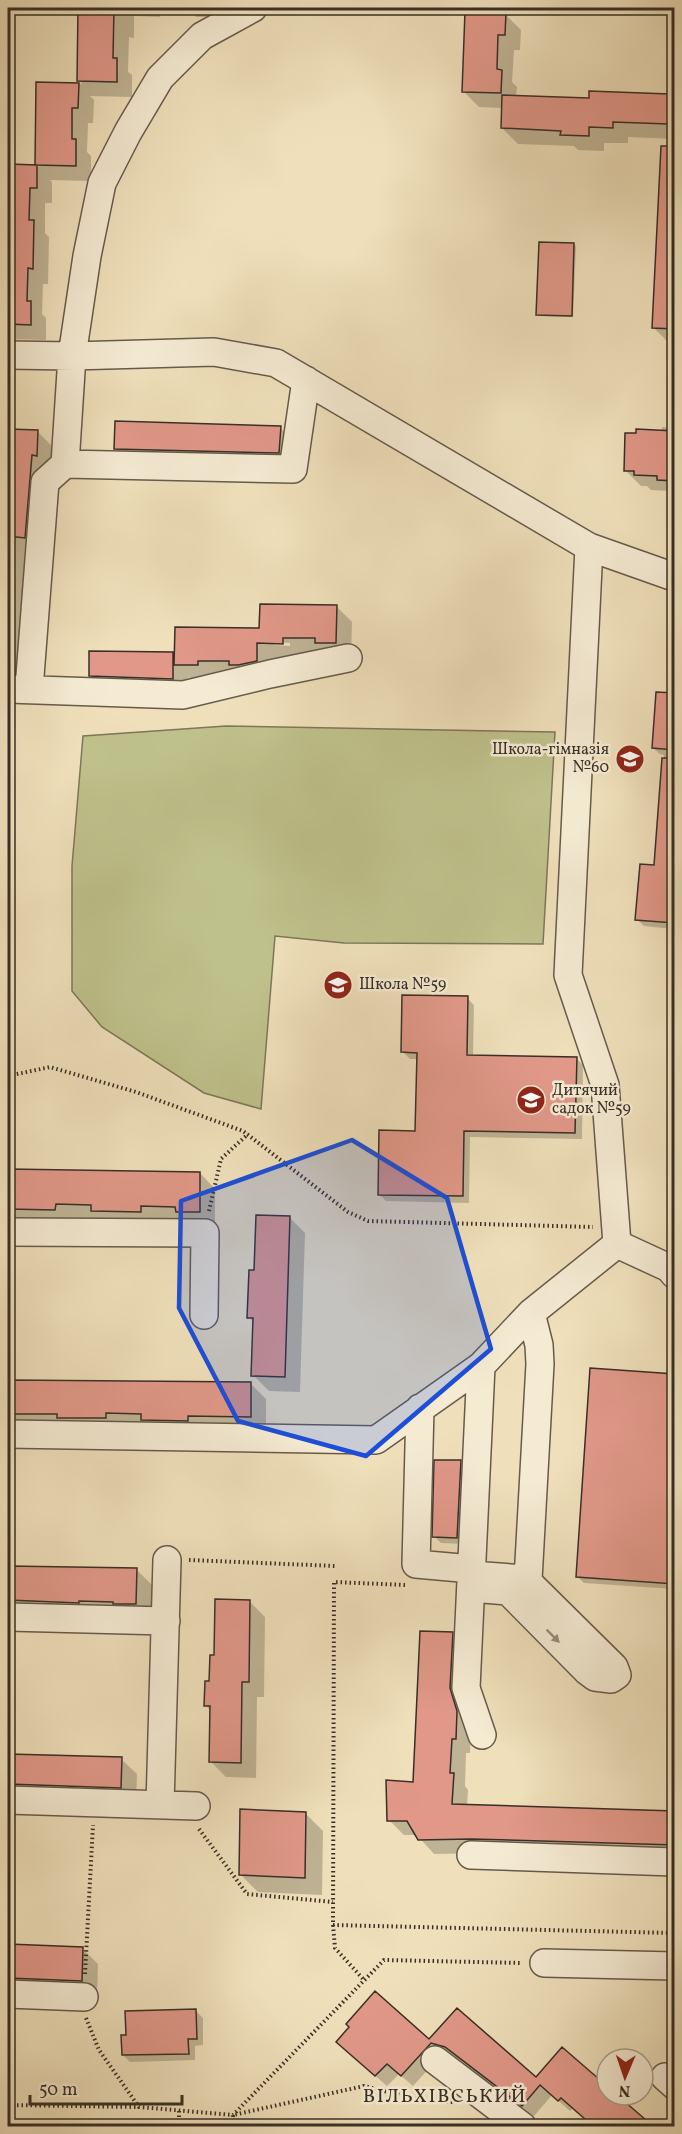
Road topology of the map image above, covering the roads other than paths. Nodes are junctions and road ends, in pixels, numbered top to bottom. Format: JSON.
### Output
{"nodes":[{"id":1,"x":253,"y":8,"type":"edge"},
{"id":2,"x":8,"y":355,"type":"edge"},
{"id":3,"x":72,"y":356,"type":"junction"},
{"id":4,"x":306,"y":380,"type":"junction"},
{"id":5,"x":65,"y":464,"type":"junction"},
{"id":6,"x":589,"y":547,"type":"junction"},
{"id":7,"x":675,"y":577,"type":"edge"},
{"id":8,"x":348,"y":658,"type":"dead end"},
{"id":9,"x":18,"y":689,"type":"edge"},
{"id":10,"x":8,"y":1232,"type":"edge"},
{"id":11,"x":617,"y":1244,"type":"junction"},
{"id":12,"x":675,"y":1275,"type":"edge"},
{"id":13,"x":540,"y":1305,"type":"junction"},
{"id":14,"x":204,"y":1315,"type":"dead end"},
{"id":15,"x":481,"y":1366,"type":"junction"},
{"id":16,"x":420,"y":1408,"type":"junction"},
{"id":17,"x":8,"y":1434,"type":"edge"},
{"id":18,"x":167,"y":1560,"type":"road end"},
{"id":19,"x":472,"y":1578,"type":"junction"},
{"id":20,"x":8,"y":1617,"type":"edge"},
{"id":21,"x":166,"y":1621,"type":"junction"},
{"id":22,"x":482,"y":1735,"type":"dead end"},
{"id":23,"x":8,"y":1800,"type":"edge"},
{"id":24,"x":471,"y":1854,"type":"dead end"},
{"id":25,"x":675,"y":1862,"type":"edge"},
{"id":26,"x":544,"y":1963,"type":"road end"},
{"id":27,"x":675,"y":1966,"type":"edge"},
{"id":28,"x":8,"y":1994,"type":"edge"},
{"id":29,"x":84,"y":1997,"type":"road end"},
{"id":30,"x":435,"y":2060,"type":"dead end"},
{"id":31,"x":522,"y":2127,"type":"edge"}],
"edges":[{"from":1,"to":3,"type":"lane"},
{"from":2,"to":3,"type":"lane"},
{"from":3,"to":4,"type":"lane"},
{"from":3,"to":5,"type":"lane"},
{"from":4,"to":5,"type":"lane"},
{"from":4,"to":6,"type":"lane"},
{"from":5,"to":9,"type":"lane"},
{"from":6,"to":7,"type":"lane"},
{"from":6,"to":11,"type":"lane"},
{"from":8,"to":9,"type":"lane"},
{"from":10,"to":14,"type":"lane"},
{"from":11,"to":12,"type":"lane"},
{"from":11,"to":13,"type":"lane"},
{"from":13,"to":15,"type":"lane"},
{"from":13,"to":19,"type":"lane"},
{"from":15,"to":16,"type":"lane"},
{"from":15,"to":19,"type":"lane"},
{"from":16,"to":17,"type":"lane"},
{"from":16,"to":19,"type":"lane"},
{"from":18,"to":21,"type":"lane"},
{"from":19,"to":22,"type":"lane"},
{"from":20,"to":21,"type":"lane"},
{"from":21,"to":23,"type":"lane"},
{"from":24,"to":25,"type":"lane"},
{"from":26,"to":27,"type":"lane"},
{"from":28,"to":29,"type":"lane"},
{"from":30,"to":31,"type":"lane"}]}
